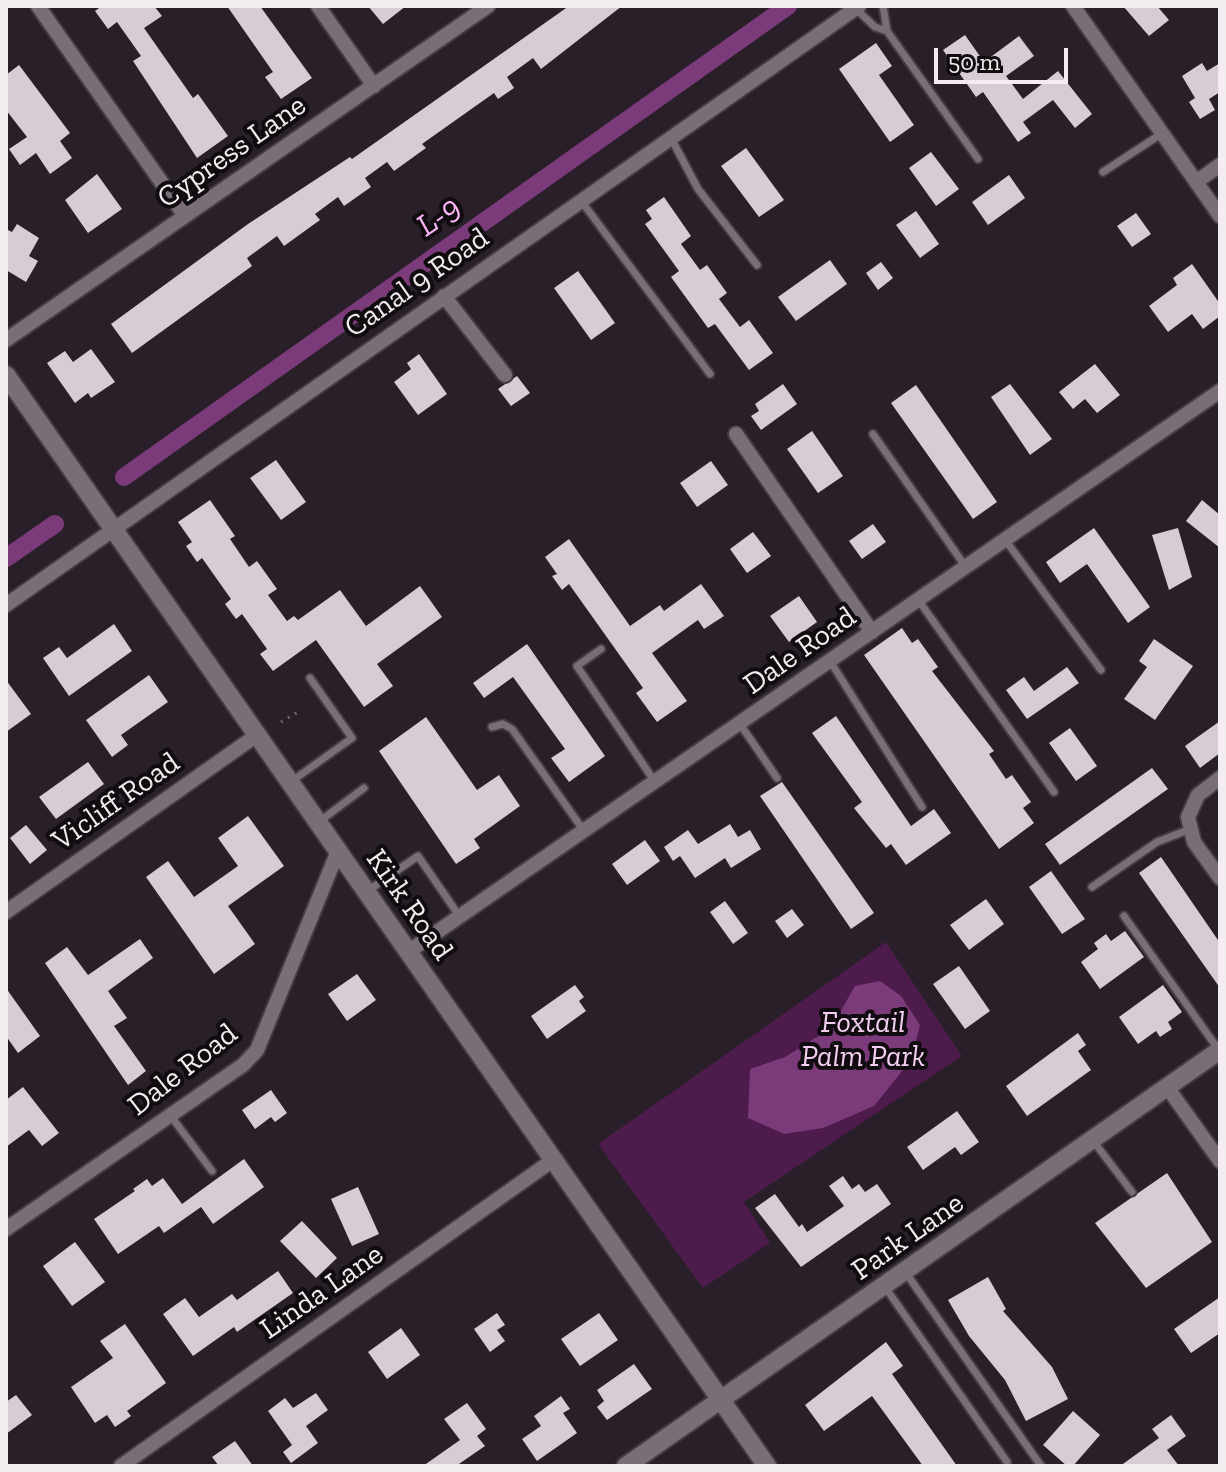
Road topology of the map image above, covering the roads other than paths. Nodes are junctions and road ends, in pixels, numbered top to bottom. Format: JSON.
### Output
{"nodes":[{"id":1,"x":38,"y":6,"type":"edge"},
{"id":2,"x":318,"y":6,"type":"edge"},
{"id":3,"x":488,"y":6,"type":"edge"},
{"id":4,"x":883,"y":6,"type":"edge"},
{"id":5,"x":1073,"y":6,"type":"edge"},
{"id":6,"x":857,"y":7,"type":"edge"},
{"id":7,"x":887,"y":31,"type":"junction"},
{"id":8,"x":374,"y":86,"type":"junction"},
{"id":9,"x":1162,"y":133,"type":"junction"},
{"id":10,"x":671,"y":138,"type":"junction"},
{"id":11,"x":978,"y":159,"type":"dead end"},
{"id":12,"x":1220,"y":165,"type":"edge"},
{"id":13,"x":1103,"y":172,"type":"dead end"},
{"id":14,"x":1196,"y":182,"type":"junction"},
{"id":15,"x":581,"y":200,"type":"junction"},
{"id":16,"x":185,"y":216,"type":"junction"},
{"id":17,"x":1220,"y":216,"type":"edge"},
{"id":18,"x":757,"y":265,"type":"dead end"},
{"id":19,"x":444,"y":296,"type":"junction"},
{"id":20,"x":6,"y":340,"type":"edge"},
{"id":21,"x":710,"y":374,"type":"dead end"},
{"id":22,"x":6,"y":375,"type":"edge"},
{"id":23,"x":505,"y":375,"type":"dead end"},
{"id":24,"x":1220,"y":391,"type":"edge"},
{"id":25,"x":736,"y":434,"type":"dead end"},
{"id":26,"x":873,"y":434,"type":"dead end"},
{"id":27,"x":114,"y":530,"type":"junction"},
{"id":28,"x":1006,"y":541,"type":"junction"},
{"id":29,"x":966,"y":568,"type":"junction"},
{"id":30,"x":919,"y":601,"type":"junction"},
{"id":31,"x":6,"y":605,"type":"edge"},
{"id":32,"x":872,"y":632,"type":"junction"},
{"id":33,"x":601,"y":649,"type":"dead end"},
{"id":34,"x":830,"y":661,"type":"junction"},
{"id":35,"x":1101,"y":670,"type":"dead end"},
{"id":36,"x":310,"y":678,"type":"dead end"},
{"id":37,"x":740,"y":724,"type":"junction"},
{"id":38,"x":492,"y":727,"type":"dead end"},
{"id":39,"x":257,"y":735,"type":"junction"},
{"id":40,"x":777,"y":778,"type":"dead end"},
{"id":41,"x":1220,"y":778,"type":"edge"},
{"id":42,"x":290,"y":782,"type":"junction"},
{"id":43,"x":655,"y":782,"type":"junction"},
{"id":44,"x":364,"y":788,"type":"dead end"},
{"id":45,"x":1054,"y":792,"type":"dead end"},
{"id":46,"x":922,"y":807,"type":"dead end"},
{"id":47,"x":318,"y":823,"type":"junction"},
{"id":48,"x":1188,"y":830,"type":"junction"},
{"id":49,"x":584,"y":831,"type":"junction"},
{"id":50,"x":338,"y":851,"type":"junction"},
{"id":51,"x":1220,"y":878,"type":"edge"},
{"id":52,"x":1092,"y":887,"type":"dead end"},
{"id":53,"x":366,"y":892,"type":"junction"},
{"id":54,"x":6,"y":912,"type":"edge"},
{"id":55,"x":1124,"y":916,"type":"dead end"},
{"id":56,"x":460,"y":917,"type":"junction"},
{"id":57,"x":408,"y":952,"type":"junction"},
{"id":58,"x":1220,"y":1050,"type":"edge"},
{"id":59,"x":1167,"y":1087,"type":"junction"},
{"id":60,"x":170,"y":1115,"type":"junction"},
{"id":61,"x":1093,"y":1140,"type":"junction"},
{"id":62,"x":553,"y":1160,"type":"junction"},
{"id":63,"x":1220,"y":1161,"type":"edge"},
{"id":64,"x":212,"y":1171,"type":"dead end"},
{"id":65,"x":1132,"y":1192,"type":"dead end"},
{"id":66,"x":6,"y":1229,"type":"edge"},
{"id":67,"x":906,"y":1273,"type":"junction"},
{"id":68,"x":885,"y":1287,"type":"junction"},
{"id":69,"x":721,"y":1400,"type":"junction"},
{"id":70,"x":1007,"y":1462,"type":"dead end"},
{"id":71,"x":121,"y":1466,"type":"edge"},
{"id":72,"x":626,"y":1466,"type":"edge"},
{"id":73,"x":767,"y":1466,"type":"edge"},
{"id":74,"x":1041,"y":1466,"type":"edge"}],
"edges":[{"from":1,"to":16,"type":"street"},
{"from":2,"to":8,"type":"street"},
{"from":3,"to":8,"type":"street","name":"Cypress Lane"},
{"from":4,"to":7,"type":"lane"},
{"from":5,"to":9,"type":"street"},
{"from":6,"to":7,"type":"lane"},
{"from":6,"to":10,"type":"street","name":"Canal 9 Road"},
{"from":7,"to":11,"type":"lane"},
{"from":8,"to":16,"type":"street","name":"Cypress Lane"},
{"from":9,"to":13,"type":"lane"},
{"from":9,"to":14,"type":"street"},
{"from":10,"to":15,"type":"street","name":"Canal 9 Road"},
{"from":10,"to":18,"type":"lane"},
{"from":12,"to":14,"type":"street"},
{"from":14,"to":17,"type":"street"},
{"from":15,"to":19,"type":"street","name":"Canal 9 Road"},
{"from":15,"to":21,"type":"lane"},
{"from":16,"to":20,"type":"street","name":"Cypress Lane"},
{"from":19,"to":23,"type":"street"},
{"from":19,"to":27,"type":"street","name":"Canal 9 Road"},
{"from":22,"to":27,"type":"street","name":"Kirk Road"},
{"from":24,"to":28,"type":"street","name":"Dale Road"},
{"from":25,"to":32,"type":"street"},
{"from":26,"to":29,"type":"lane"},
{"from":27,"to":31,"type":"street","name":"Canal 9 Road"},
{"from":27,"to":39,"type":"street","name":"Kirk Road"},
{"from":28,"to":29,"type":"street","name":"Dale Road"},
{"from":28,"to":35,"type":"lane"},
{"from":29,"to":30,"type":"street","name":"Dale Road"},
{"from":30,"to":32,"type":"street","name":"Dale Road"},
{"from":30,"to":45,"type":"lane"},
{"from":32,"to":34,"type":"street","name":"Dale Road"},
{"from":33,"to":43,"type":"lane"},
{"from":34,"to":37,"type":"street","name":"Dale Road"},
{"from":34,"to":46,"type":"lane"},
{"from":36,"to":42,"type":"lane"},
{"from":37,"to":40,"type":"lane"},
{"from":37,"to":43,"type":"street","name":"Dale Road"},
{"from":38,"to":49,"type":"lane"},
{"from":39,"to":42,"type":"street","name":"Kirk Road"},
{"from":39,"to":54,"type":"street","name":"Vicliff Road"},
{"from":41,"to":48,"type":"street"},
{"from":42,"to":47,"type":"street","name":"Kirk Road"},
{"from":43,"to":49,"type":"street","name":"Dale Road"},
{"from":44,"to":47,"type":"lane"},
{"from":47,"to":50,"type":"street","name":"Kirk Road"},
{"from":48,"to":51,"type":"street"},
{"from":48,"to":52,"type":"lane"},
{"from":49,"to":56,"type":"street","name":"Dale Road"},
{"from":50,"to":53,"type":"street","name":"Kirk Road"},
{"from":50,"to":60,"type":"street","name":"Dale Road"},
{"from":53,"to":56,"type":"lane"},
{"from":53,"to":57,"type":"street","name":"Kirk Road"},
{"from":55,"to":58,"type":"lane"},
{"from":56,"to":57,"type":"street","name":"Dale Road"},
{"from":57,"to":62,"type":"street","name":"Kirk Road"},
{"from":58,"to":59,"type":"street","name":"Park Lane"},
{"from":59,"to":61,"type":"street","name":"Park Lane"},
{"from":59,"to":63,"type":"street"},
{"from":60,"to":64,"type":"lane"},
{"from":60,"to":66,"type":"street","name":"Dale Road"},
{"from":61,"to":65,"type":"lane"},
{"from":61,"to":67,"type":"street","name":"Park Lane"},
{"from":62,"to":69,"type":"street","name":"Kirk Road"},
{"from":62,"to":71,"type":"street","name":"Linda Lane"},
{"from":67,"to":68,"type":"street","name":"Park Lane"},
{"from":67,"to":74,"type":"lane"},
{"from":68,"to":69,"type":"street","name":"Park Lane"},
{"from":68,"to":70,"type":"lane"},
{"from":69,"to":72,"type":"street","name":"Park Lane"},
{"from":69,"to":73,"type":"street","name":"Kirk Road"}]}
